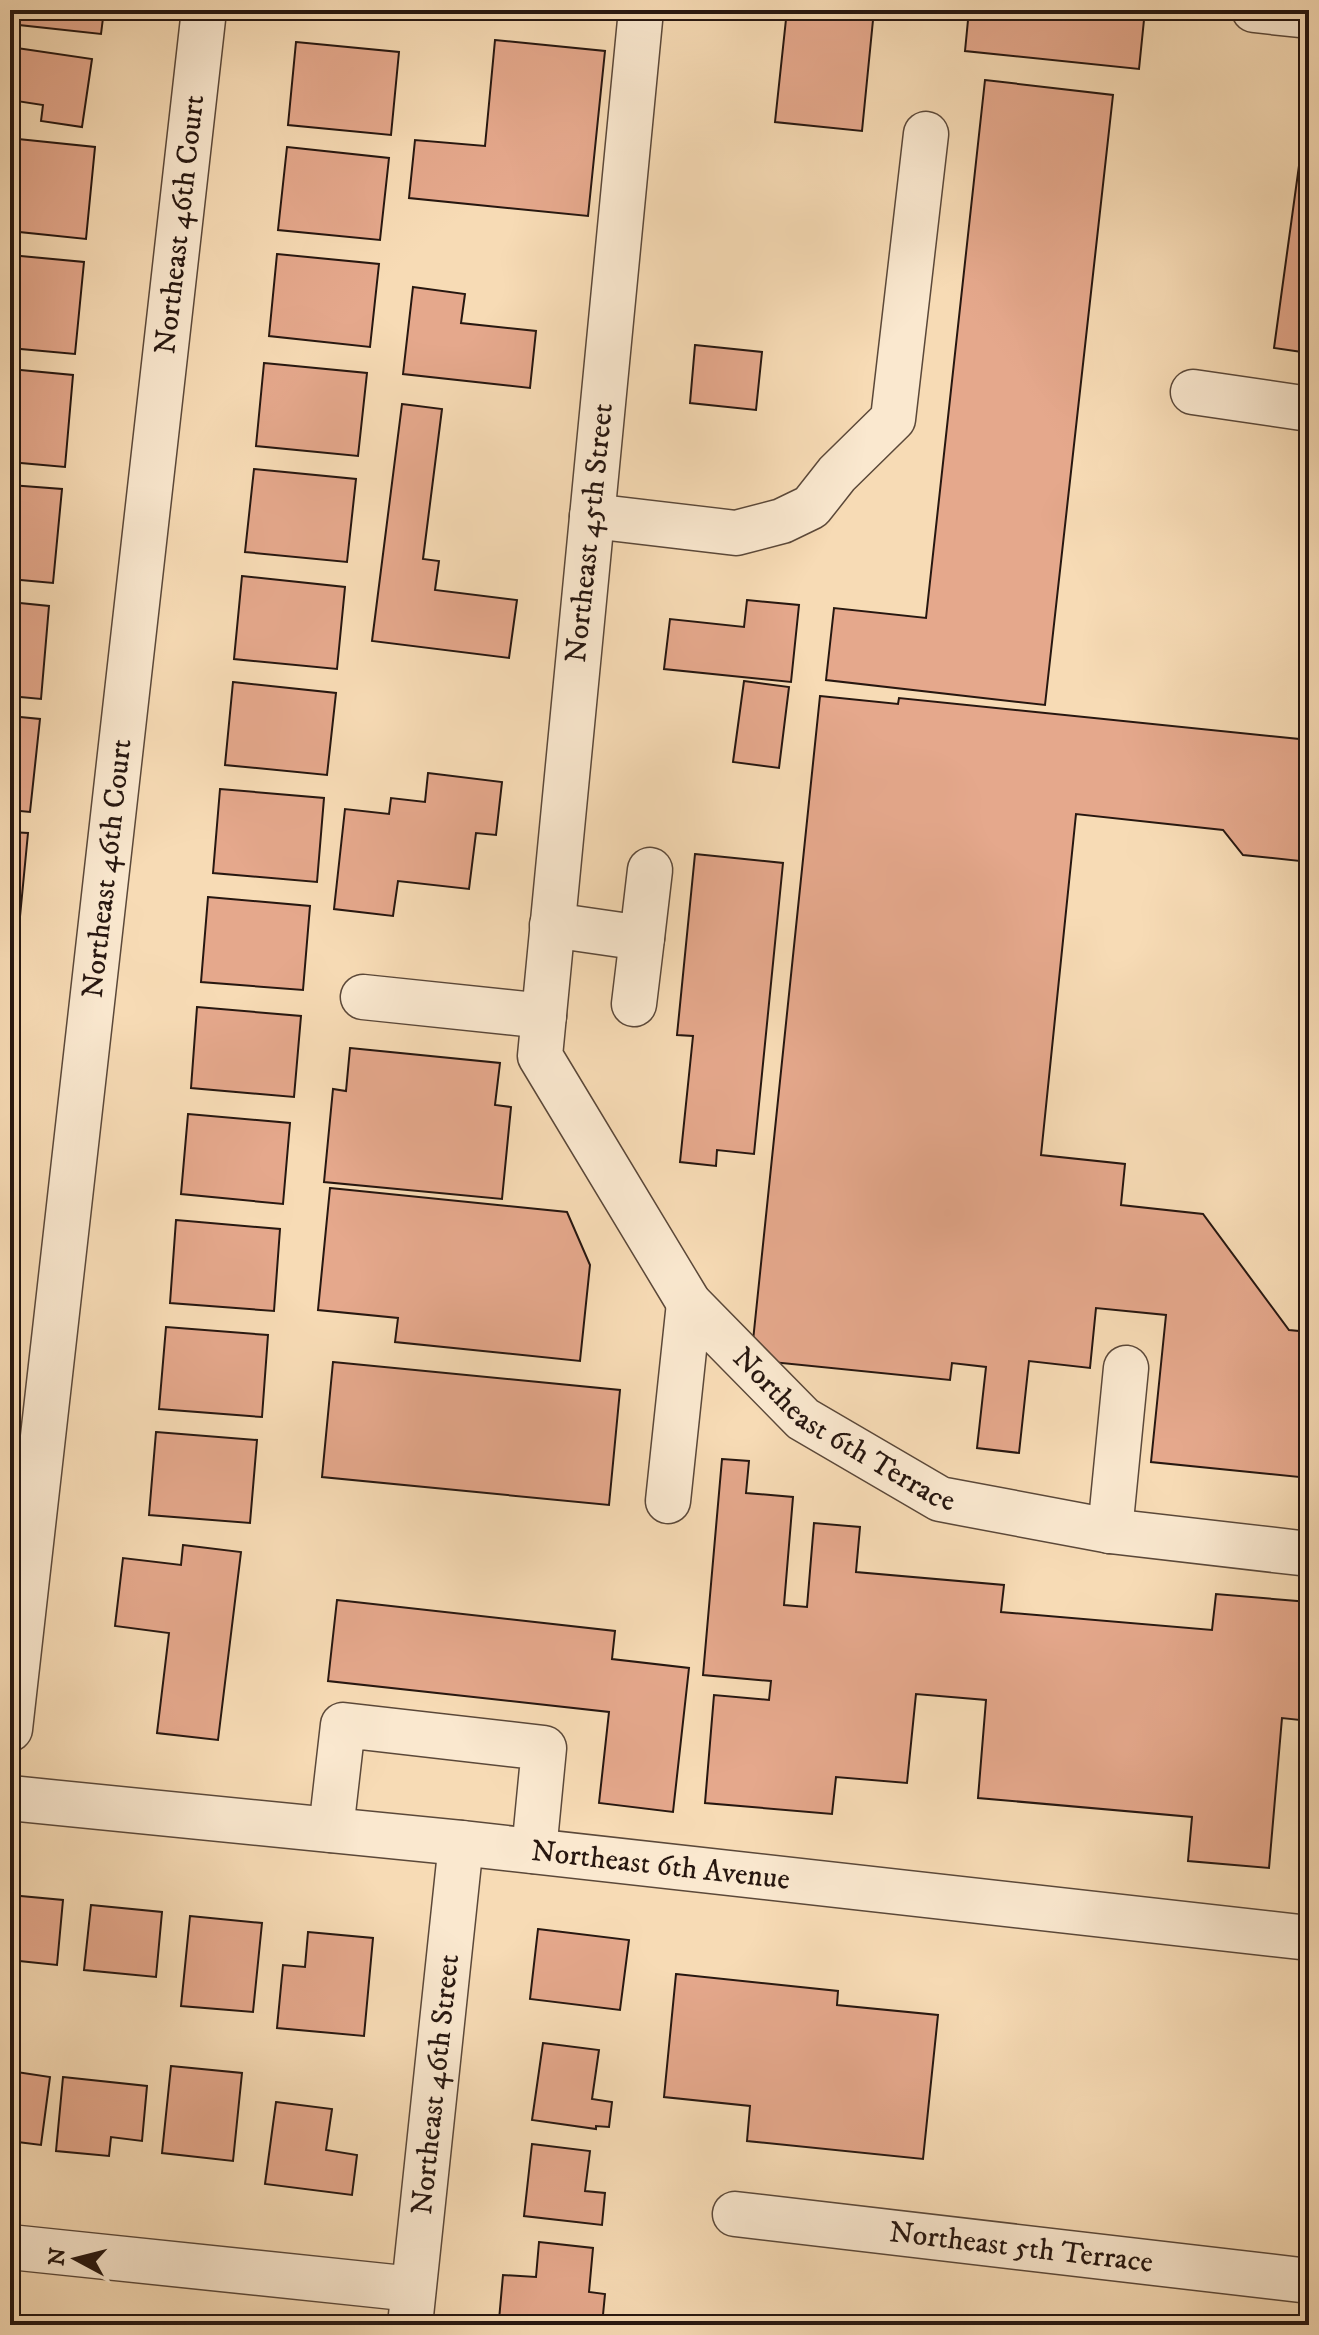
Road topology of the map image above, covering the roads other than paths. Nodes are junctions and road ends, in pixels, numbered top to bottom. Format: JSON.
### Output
{"nodes":[{"id":1,"x":204,"y":10,"type":"edge"},
{"id":2,"x":641,"y":10,"type":"edge"},
{"id":3,"x":1254,"y":10,"type":"edge"},
{"id":4,"x":1309,"y":16,"type":"edge"},
{"id":5,"x":926,"y":134,"type":"dead end"},
{"id":6,"x":1193,"y":392,"type":"dead end"},
{"id":7,"x":1309,"y":409,"type":"edge"},
{"id":8,"x":592,"y":516,"type":"junction"},
{"id":9,"x":650,"y":870,"type":"dead end"},
{"id":10,"x":552,"y":925,"type":"junction"},
{"id":11,"x":642,"y":938,"type":"junction"},
{"id":12,"x":363,"y":997,"type":"dead end"},
{"id":13,"x":634,"y":1004,"type":"dead end"},
{"id":14,"x":542,"y":1036,"type":"junction"},
{"id":15,"x":689,"y":1303,"type":"junction"},
{"id":16,"x":1126,"y":1368,"type":"dead end"},
{"id":17,"x":668,"y":1501,"type":"dead end"},
{"id":18,"x":1110,"y":1531,"type":"junction"},
{"id":19,"x":1309,"y":1554,"type":"edge"},
{"id":20,"x":10,"y":1729,"type":"edge"},
{"id":21,"x":10,"y":1798,"type":"edge"},
{"id":22,"x":331,"y":1830,"type":"junction"},
{"id":23,"x":461,"y":1843,"type":"junction"},
{"id":24,"x":534,"y":1851,"type":"junction"},
{"id":25,"x":1309,"y":1938,"type":"edge"},
{"id":26,"x":735,"y":2214,"type":"dead end"},
{"id":27,"x":10,"y":2247,"type":"edge"},
{"id":28,"x":1309,"y":2281,"type":"edge"},
{"id":29,"x":411,"y":2307,"type":"edge"}],
"edges":[{"from":1,"to":20,"type":"street","name":"Northeast 46th Court"},
{"from":2,"to":8,"type":"street","name":"Northeast 45th Street"},
{"from":3,"to":4,"type":"street"},
{"from":5,"to":8,"type":"street"},
{"from":6,"to":7,"type":"street"},
{"from":8,"to":10,"type":"street","name":"Northeast 45th Street"},
{"from":9,"to":11,"type":"street"},
{"from":10,"to":11,"type":"street"},
{"from":10,"to":14,"type":"street","name":"Northeast 45th Street"},
{"from":11,"to":13,"type":"street"},
{"from":12,"to":14,"type":"street"},
{"from":14,"to":15,"type":"street","name":"Northeast 6th Terrace"},
{"from":15,"to":17,"type":"street"},
{"from":15,"to":18,"type":"street","name":"Northeast 6th Terrace"},
{"from":16,"to":18,"type":"street"},
{"from":18,"to":19,"type":"street","name":"Northeast 6th Terrace"},
{"from":21,"to":22,"type":"street","name":"Northeast 6th Avenue"},
{"from":22,"to":23,"type":"street","name":"Northeast 6th Avenue"},
{"from":22,"to":24,"type":"street"},
{"from":23,"to":24,"type":"street","name":"Northeast 6th Avenue"},
{"from":23,"to":29,"type":"street","name":"Northeast 46th Street"},
{"from":24,"to":25,"type":"street","name":"Northeast 6th Avenue"},
{"from":26,"to":28,"type":"street","name":"Northeast 5th Terrace"},
{"from":27,"to":29,"type":"street"}]}
